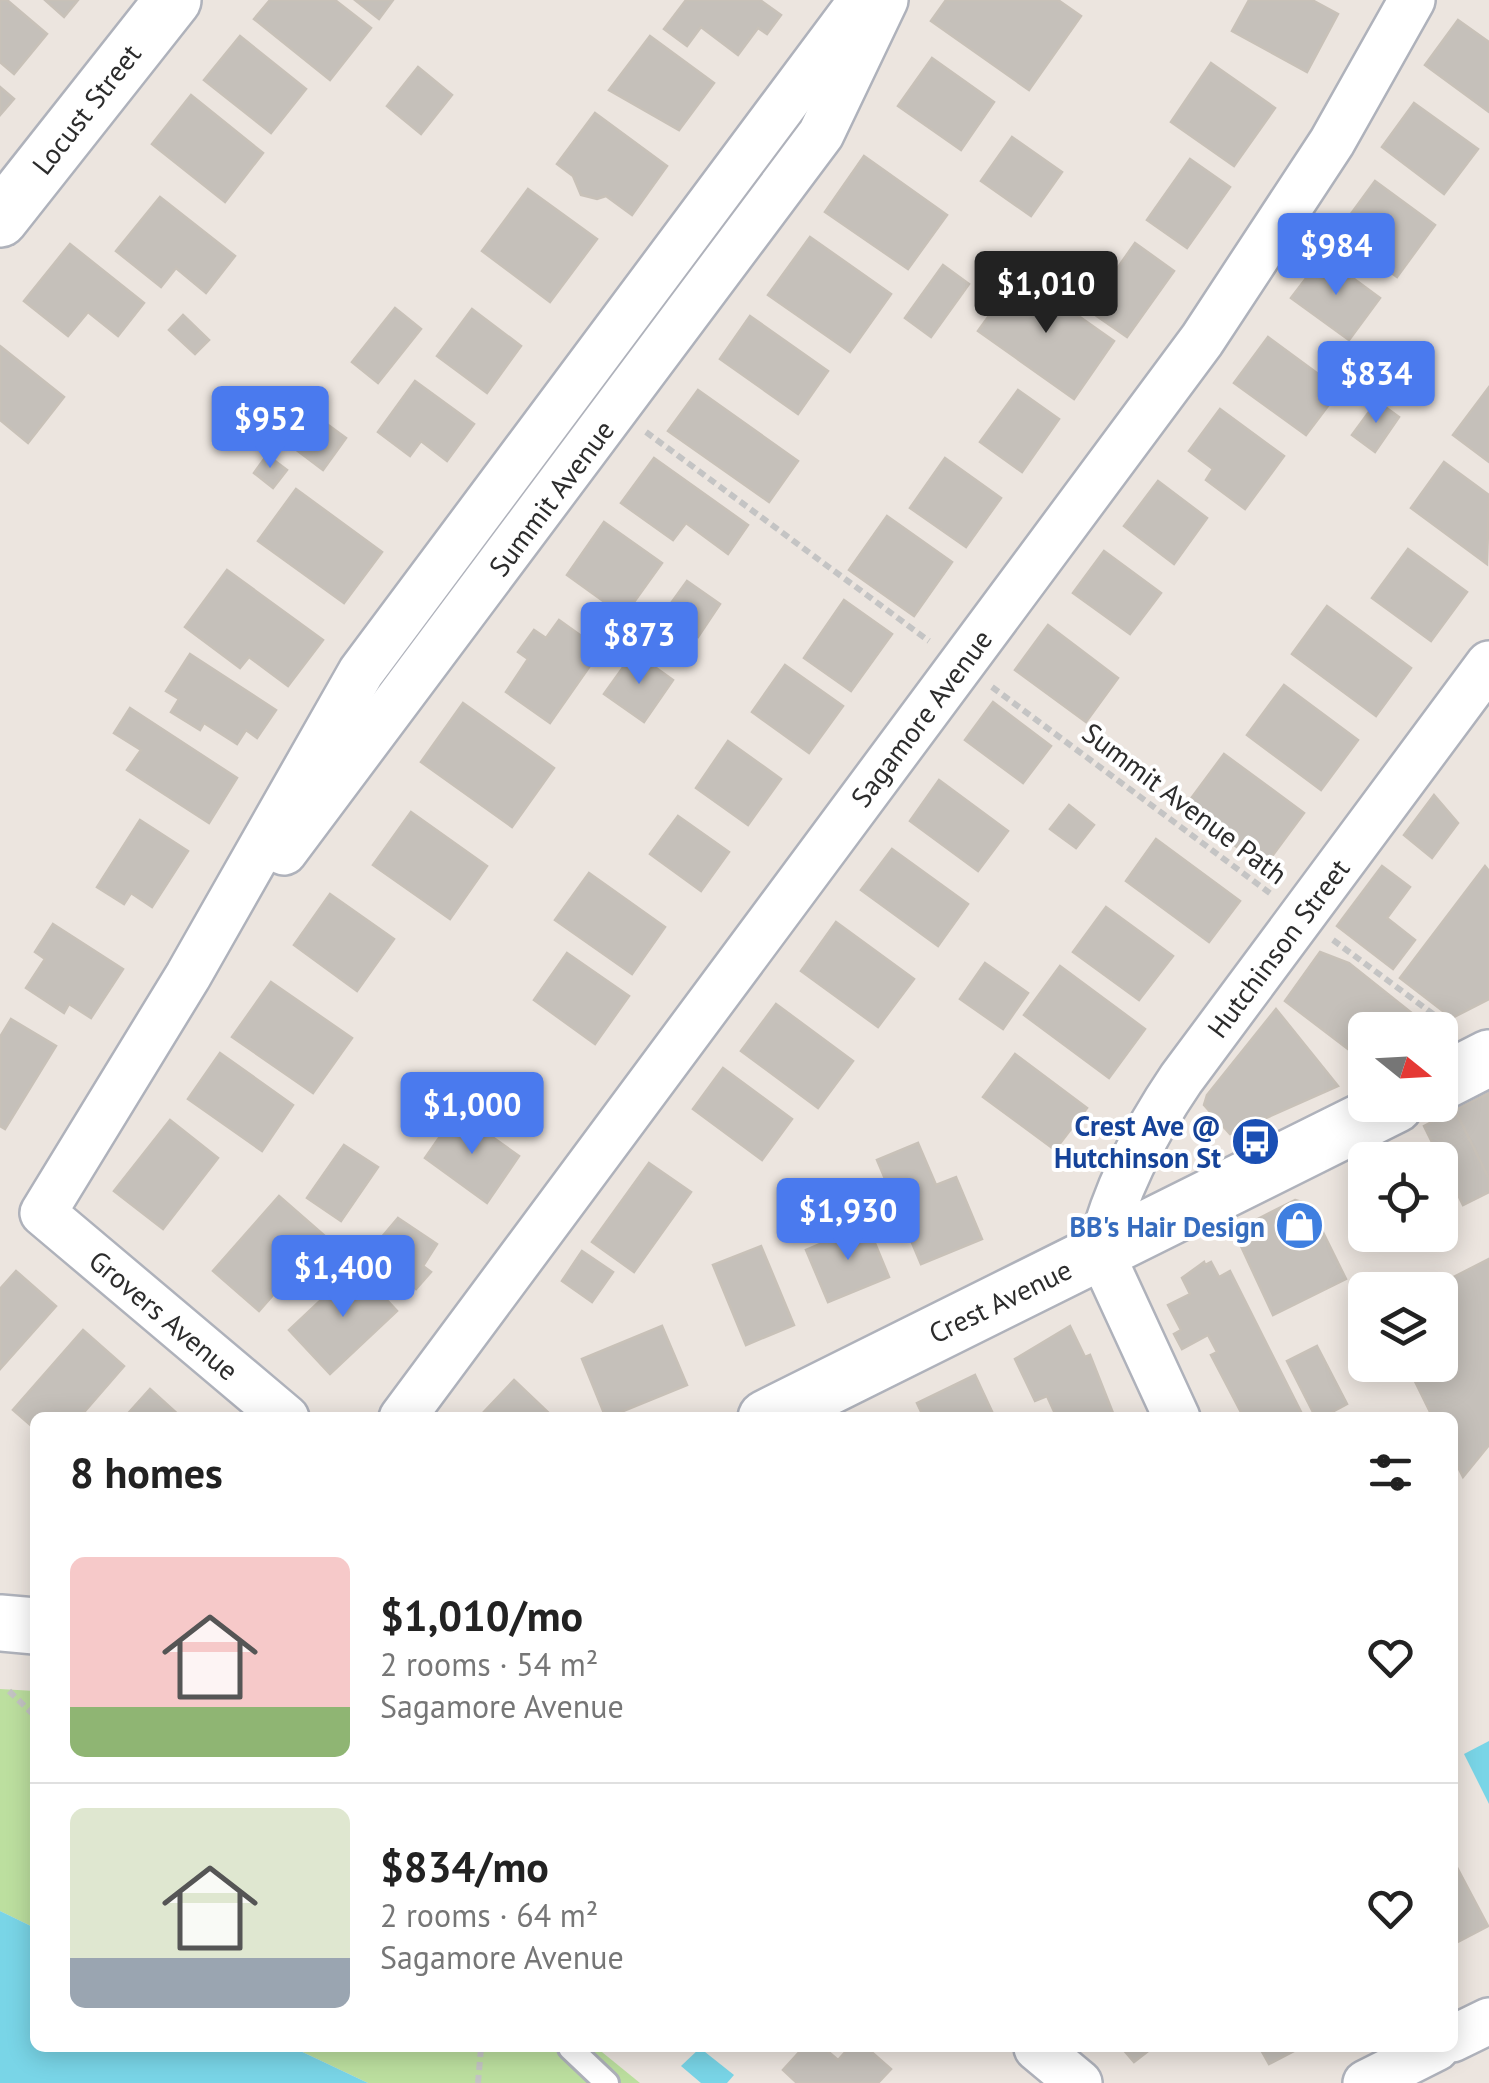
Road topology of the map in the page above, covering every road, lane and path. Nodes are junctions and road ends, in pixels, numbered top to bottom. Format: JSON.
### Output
{"nodes":[{"id":1,"x":173,"y":0,"type":"edge"},
{"id":2,"x":862,"y":0,"type":"edge"},
{"id":3,"x":884,"y":0,"type":"edge"},
{"id":4,"x":1412,"y":0,"type":"edge"},
{"id":5,"x":0,"y":218,"type":"edge"},
{"id":6,"x":616,"y":410,"type":"junction"},
{"id":7,"x":913,"y":629,"type":"dead end"},
{"id":8,"x":1489,"y":664,"type":"edge"},
{"id":9,"x":1000,"y":693,"type":"dead end"},
{"id":10,"x":1301,"y":916,"type":"junction"},
{"id":11,"x":188,"y":976,"type":"junction"},
{"id":12,"x":1472,"y":1045,"type":"edge"},
{"id":13,"x":1361,"y":1122,"type":"edge"},
{"id":14,"x":42,"y":1213,"type":"joint"},
{"id":15,"x":1100,"y":1251,"type":"junction"},
{"id":16,"x":279,"y":1412,"type":"edge"},
{"id":17,"x":406,"y":1412,"type":"edge"},
{"id":18,"x":790,"y":1412,"type":"edge"},
{"id":19,"x":1174,"y":1412,"type":"edge"},
{"id":20,"x":0,"y":1623,"type":"edge"},
{"id":21,"x":30,"y":1626,"type":"edge"},
{"id":22,"x":8,"y":1691,"type":"dead end"},
{"id":23,"x":30,"y":1711,"type":"edge"},
{"id":24,"x":1489,"y":2021,"type":"edge"},
{"id":25,"x":1458,"y":2036,"type":"edge"},
{"id":26,"x":480,"y":2052,"type":"edge"},
{"id":27,"x":574,"y":2052,"type":"edge"},
{"id":28,"x":1041,"y":2052,"type":"edge"},
{"id":29,"x":1428,"y":2052,"type":"edge"},
{"id":30,"x":478,"y":2083,"type":"edge"},
{"id":31,"x":607,"y":2083,"type":"edge"},
{"id":32,"x":1079,"y":2083,"type":"edge"},
{"id":33,"x":1366,"y":2083,"type":"edge"}],
"edges":[{"from":1,"to":5,"type":"main road","name":"Locust Street"},
{"from":2,"to":11,"type":"street","name":"Summit Avenue"},
{"from":3,"to":6,"type":"street","name":"Summit Avenue"},
{"from":4,"to":17,"type":"street","name":"Sagamore Avenue"},
{"from":6,"to":7,"type":"path"},
{"from":6,"to":11,"type":"street","name":"Summit Avenue"},
{"from":8,"to":10,"type":"street","name":"Hutchinson Street"},
{"from":9,"to":10,"type":"path","name":"Summit Avenue Path"},
{"from":10,"to":12,"type":"path","name":"Summit Avenue Path"},
{"from":10,"to":15,"type":"street","name":"Hutchinson Street"},
{"from":11,"to":14,"type":"street","name":"Summit Avenue"},
{"from":13,"to":15,"type":"main road","name":"Crest Avenue"},
{"from":14,"to":16,"type":"street","name":"Grovers Avenue"},
{"from":15,"to":18,"type":"main road","name":"Crest Avenue"},
{"from":15,"to":19,"type":"street"},
{"from":20,"to":21,"type":"main road"},
{"from":22,"to":23,"type":"path"},
{"from":24,"to":25,"type":"street"},
{"from":26,"to":30,"type":"path"},
{"from":27,"to":31,"type":"lane"},
{"from":28,"to":32,"type":"street"},
{"from":29,"to":33,"type":"street"}]}
